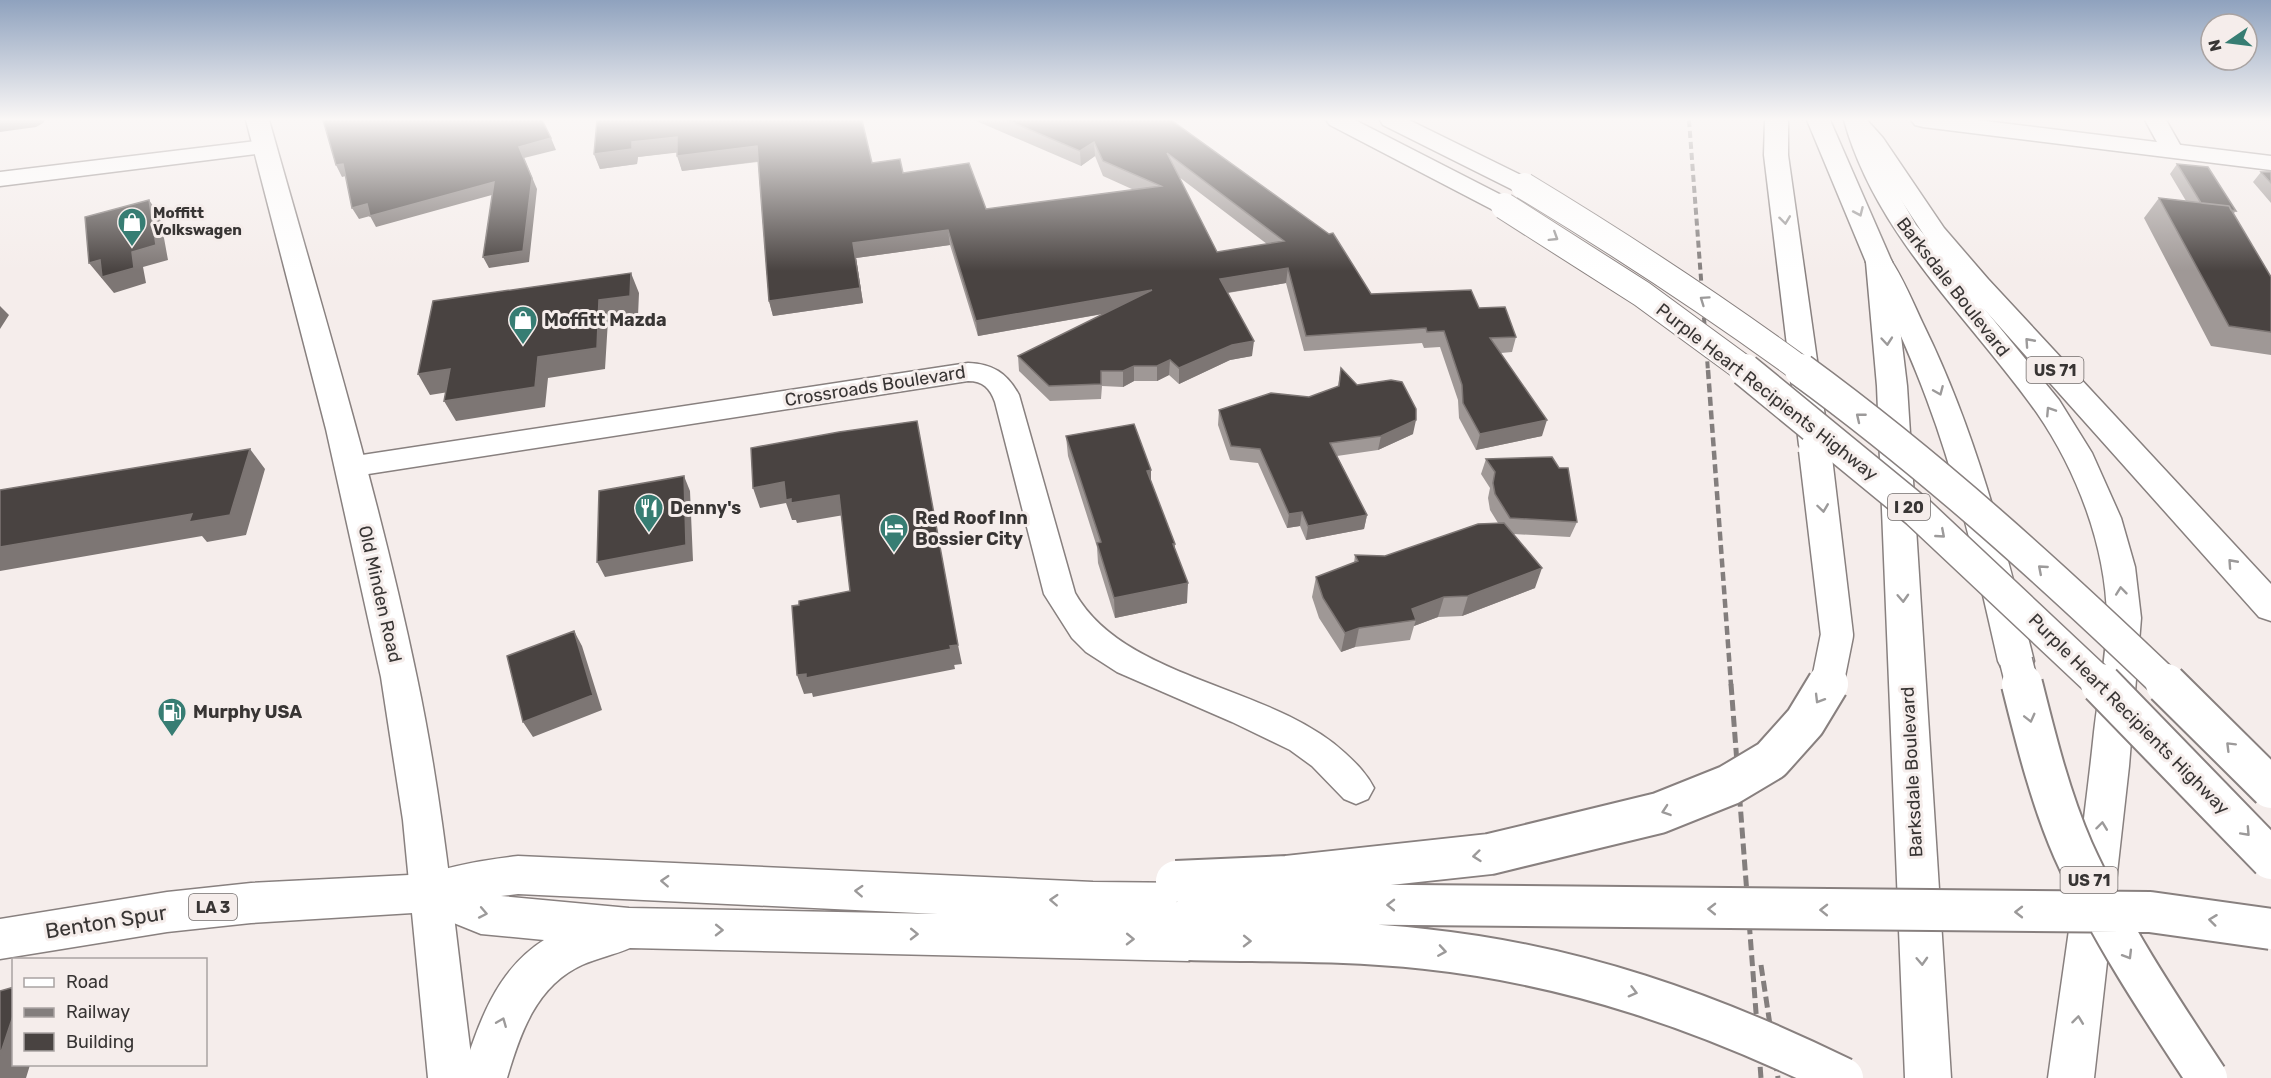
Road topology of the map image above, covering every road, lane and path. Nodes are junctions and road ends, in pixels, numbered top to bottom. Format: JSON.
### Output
{"nodes":[{"id":1,"x":50,"y":170,"type":"edge"},
{"id":2,"x":271,"y":170,"type":"edge"},
{"id":3,"x":1454,"y":170,"type":"edge"},
{"id":4,"x":1472,"y":170,"type":"edge"},
{"id":5,"x":1778,"y":170,"type":"edge"},
{"id":6,"x":1840,"y":170,"type":"edge"},
{"id":7,"x":1873,"y":170,"type":"edge"},
{"id":8,"x":1893,"y":170,"type":"edge"},
{"id":9,"x":0,"y":179,"type":"edge"},
{"id":10,"x":1514,"y":196,"type":"junction"},
{"id":11,"x":1879,"y":262,"type":"junction"},
{"id":12,"x":349,"y":466,"type":"junction"},
{"id":13,"x":2271,"y":607,"type":"edge"},
{"id":14,"x":1356,"y":788,"type":"dead end"},
{"id":15,"x":2271,"y":788,"type":"edge"},
{"id":16,"x":2271,"y":859,"type":"edge"},
{"id":17,"x":429,"y":893,"type":"junction"},
{"id":18,"x":1187,"y":908,"type":"junction"},
{"id":19,"x":629,"y":928,"type":"junction"},
{"id":20,"x":2271,"y":929,"type":"edge"},
{"id":21,"x":0,"y":939,"type":"edge"},
{"id":22,"x":451,"y":1078,"type":"edge"},
{"id":23,"x":484,"y":1078,"type":"edge"},
{"id":24,"x":1843,"y":1078,"type":"edge"},
{"id":25,"x":1928,"y":1078,"type":"edge"},
{"id":26,"x":2071,"y":1078,"type":"edge"},
{"id":27,"x":2207,"y":1078,"type":"edge"}],
"edges":[{"from":1,"to":9,"type":"street"},
{"from":2,"to":12,"type":"main road","name":"Old Minden Road"},
{"from":3,"to":10,"type":"main road","name":"Purple Heart Recipients Highway","number":"I 20"},
{"from":4,"to":10,"type":"main road","name":"Purple Heart Recipients Highway","number":"I 20"},
{"from":5,"to":18,"type":"main road","one_way":true,"bridge":true},
{"from":6,"to":11,"type":"main road","name":"Barksdale Boulevard","number":"US 71","one_way":true},
{"from":26,"to":7,"type":"main road","name":"Barksdale Boulevard","one_way":true},
{"from":13,"to":8,"type":"main road","number":"US 71","one_way":true},
{"from":15,"to":10,"type":"main road","name":"Purple Heart Recipients Highway","number":"I 20","one_way":true,"bridge":true},
{"from":10,"to":16,"type":"main road","name":"Purple Heart Recipients Highway","number":"I 20","one_way":true,"bridge":true},
{"from":11,"to":25,"type":"main road","name":"Barksdale Boulevard","one_way":true},
{"from":11,"to":27,"type":"main road","number":"US 71","one_way":true,"bridge":true},
{"from":12,"to":14,"type":"street","name":"Crossroads Boulevard"},
{"from":12,"to":17,"type":"main road","name":"Old Minden Road"},
{"from":18,"to":17,"type":"main road","one_way":true},
{"from":17,"to":19,"type":"main road","one_way":true},
{"from":17,"to":21,"type":"main road","name":"Benton Spur","number":"LA 3"},
{"from":17,"to":22,"type":"main road","name":"Old Minden Road"},
{"from":19,"to":18,"type":"main road","one_way":true},
{"from":20,"to":18,"type":"main road","one_way":true,"bridge":true},
{"from":18,"to":24,"type":"main road","one_way":true,"bridge":true},
{"from":23,"to":19,"type":"main road","one_way":true}]}
